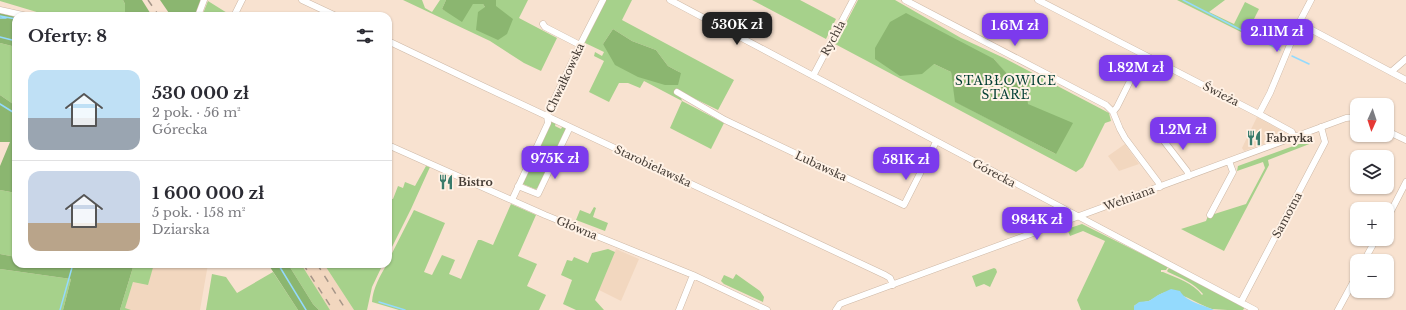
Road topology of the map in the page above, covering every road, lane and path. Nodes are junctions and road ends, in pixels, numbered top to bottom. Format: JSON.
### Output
{"nodes":[{"id":1,"x":204,"y":0,"type":"edge"},
{"id":2,"x":242,"y":0,"type":"edge"},
{"id":3,"x":302,"y":0,"type":"edge"},
{"id":4,"x":603,"y":0,"type":"edge"},
{"id":5,"x":670,"y":0,"type":"edge"},
{"id":6,"x":853,"y":0,"type":"edge"},
{"id":7,"x":905,"y":0,"type":"edge"},
{"id":8,"x":1038,"y":0,"type":"edge"},
{"id":9,"x":1311,"y":0,"type":"edge"},
{"id":10,"x":0,"y":10,"type":"edge"},
{"id":11,"x":200,"y":12,"type":"edge"},
{"id":12,"x":236,"y":12,"type":"edge"},
{"id":13,"x":328,"y":12,"type":"edge"},
{"id":14,"x":12,"y":13,"type":"edge"},
{"id":15,"x":543,"y":24,"type":"dead end"},
{"id":16,"x":1299,"y":24,"type":"junction"},
{"id":17,"x":392,"y":43,"type":"edge"},
{"id":18,"x":580,"y":45,"type":"junction"},
{"id":19,"x":1143,"y":55,"type":"junction"},
{"id":20,"x":1406,"y":59,"type":"edge"},
{"id":21,"x":1391,"y":72,"type":"junction"},
{"id":22,"x":813,"y":76,"type":"junction"},
{"id":23,"x":1406,"y":80,"type":"edge"},
{"id":24,"x":677,"y":92,"type":"dead end"},
{"id":25,"x":1113,"y":112,"type":"junction"},
{"id":26,"x":1259,"y":114,"type":"junction"},
{"id":27,"x":547,"y":116,"type":"junction"},
{"id":28,"x":1350,"y":118,"type":"edge"},
{"id":29,"x":570,"y":127,"type":"junction"},
{"id":30,"x":1321,"y":127,"type":"junction"},
{"id":31,"x":1394,"y":134,"type":"edge"},
{"id":32,"x":1160,"y":136,"type":"dead end"},
{"id":33,"x":1294,"y":137,"type":"junction"},
{"id":34,"x":1406,"y":140,"type":"edge"},
{"id":35,"x":936,"y":142,"type":"junction"},
{"id":36,"x":392,"y":147,"type":"edge"},
{"id":37,"x":1229,"y":161,"type":"junction"},
{"id":38,"x":1189,"y":176,"type":"junction"},
{"id":39,"x":1406,"y":182,"type":"edge"},
{"id":40,"x":518,"y":186,"type":"junction"},
{"id":41,"x":1160,"y":187,"type":"junction"},
{"id":42,"x":512,"y":200,"type":"junction"},
{"id":43,"x":1394,"y":205,"type":"edge"},
{"id":44,"x":1210,"y":215,"type":"dead end"},
{"id":45,"x":1078,"y":217,"type":"junction"},
{"id":46,"x":693,"y":275,"type":"junction"},
{"id":47,"x":893,"y":285,"type":"junction"},
{"id":48,"x":1350,"y":288,"type":"edge"},
{"id":49,"x":1241,"y":302,"type":"junction"},
{"id":50,"x":679,"y":310,"type":"edge"},
{"id":51,"x":767,"y":310,"type":"edge"},
{"id":52,"x":836,"y":310,"type":"edge"},
{"id":53,"x":1255,"y":310,"type":"edge"},
{"id":54,"x":1338,"y":310,"type":"edge"}],
"edges":[{"from":1,"to":11,"type":"street"},
{"from":2,"to":12,"type":"street"},
{"from":3,"to":13,"type":"street"},
{"from":4,"to":18,"type":"street","name":"Chwałkowska"},
{"from":5,"to":22,"type":"street","name":"Górecka"},
{"from":6,"to":22,"type":"street","name":"Rychła"},
{"from":7,"to":25,"type":"street"},
{"from":8,"to":19,"type":"street","name":"Świeża"},
{"from":9,"to":16,"type":"street"},
{"from":10,"to":14,"type":"street"},
{"from":15,"to":18,"type":"street"},
{"from":16,"to":21,"type":"street"},
{"from":16,"to":26,"type":"street"},
{"from":17,"to":27,"type":"street","name":"Starobielawska"},
{"from":18,"to":27,"type":"street","name":"Chwałkowska"},
{"from":19,"to":25,"type":"street"},
{"from":19,"to":26,"type":"street","name":"Świeża"},
{"from":20,"to":21,"type":"street"},
{"from":21,"to":23,"type":"street"},
{"from":22,"to":35,"type":"street","name":"Górecka"},
{"from":24,"to":35,"type":"street","name":"Lubawska"},
{"from":25,"to":41,"type":"street"},
{"from":26,"to":33,"type":"street","name":"Świeża"},
{"from":27,"to":29,"type":"street","name":"Starobielawska"},
{"from":27,"to":40,"type":"street","name":"Chwałkowska"},
{"from":28,"to":30,"type":"street","name":"Wełniana"},
{"from":29,"to":40,"type":"street"},
{"from":29,"to":47,"type":"street","name":"Starobielawska"},
{"from":30,"to":33,"type":"street","name":"Wełniana"},
{"from":30,"to":49,"type":"street","name":"Samotna"},
{"from":31,"to":34,"type":"street"},
{"from":32,"to":38,"type":"street"},
{"from":33,"to":37,"type":"street","name":"Wełniana"},
{"from":35,"to":45,"type":"street","name":"Górecka"},
{"from":36,"to":42,"type":"street","name":"Główna"},
{"from":37,"to":38,"type":"street","name":"Wełniana"},
{"from":37,"to":44,"type":"street"},
{"from":38,"to":41,"type":"street","name":"Wełniana"},
{"from":39,"to":43,"type":"street"},
{"from":40,"to":42,"type":"street","name":"Chwałkowska"},
{"from":41,"to":45,"type":"street","name":"Wełniana"},
{"from":42,"to":46,"type":"street","name":"Główna"},
{"from":45,"to":47,"type":"street","name":"Wełniana"},
{"from":45,"to":49,"type":"street","name":"Górecka"},
{"from":46,"to":50,"type":"street"},
{"from":46,"to":51,"type":"street","name":"Główna"},
{"from":47,"to":52,"type":"street","name":"Wełniana"},
{"from":48,"to":54,"type":"street"},
{"from":49,"to":53,"type":"street","name":"Górecka"}]}
